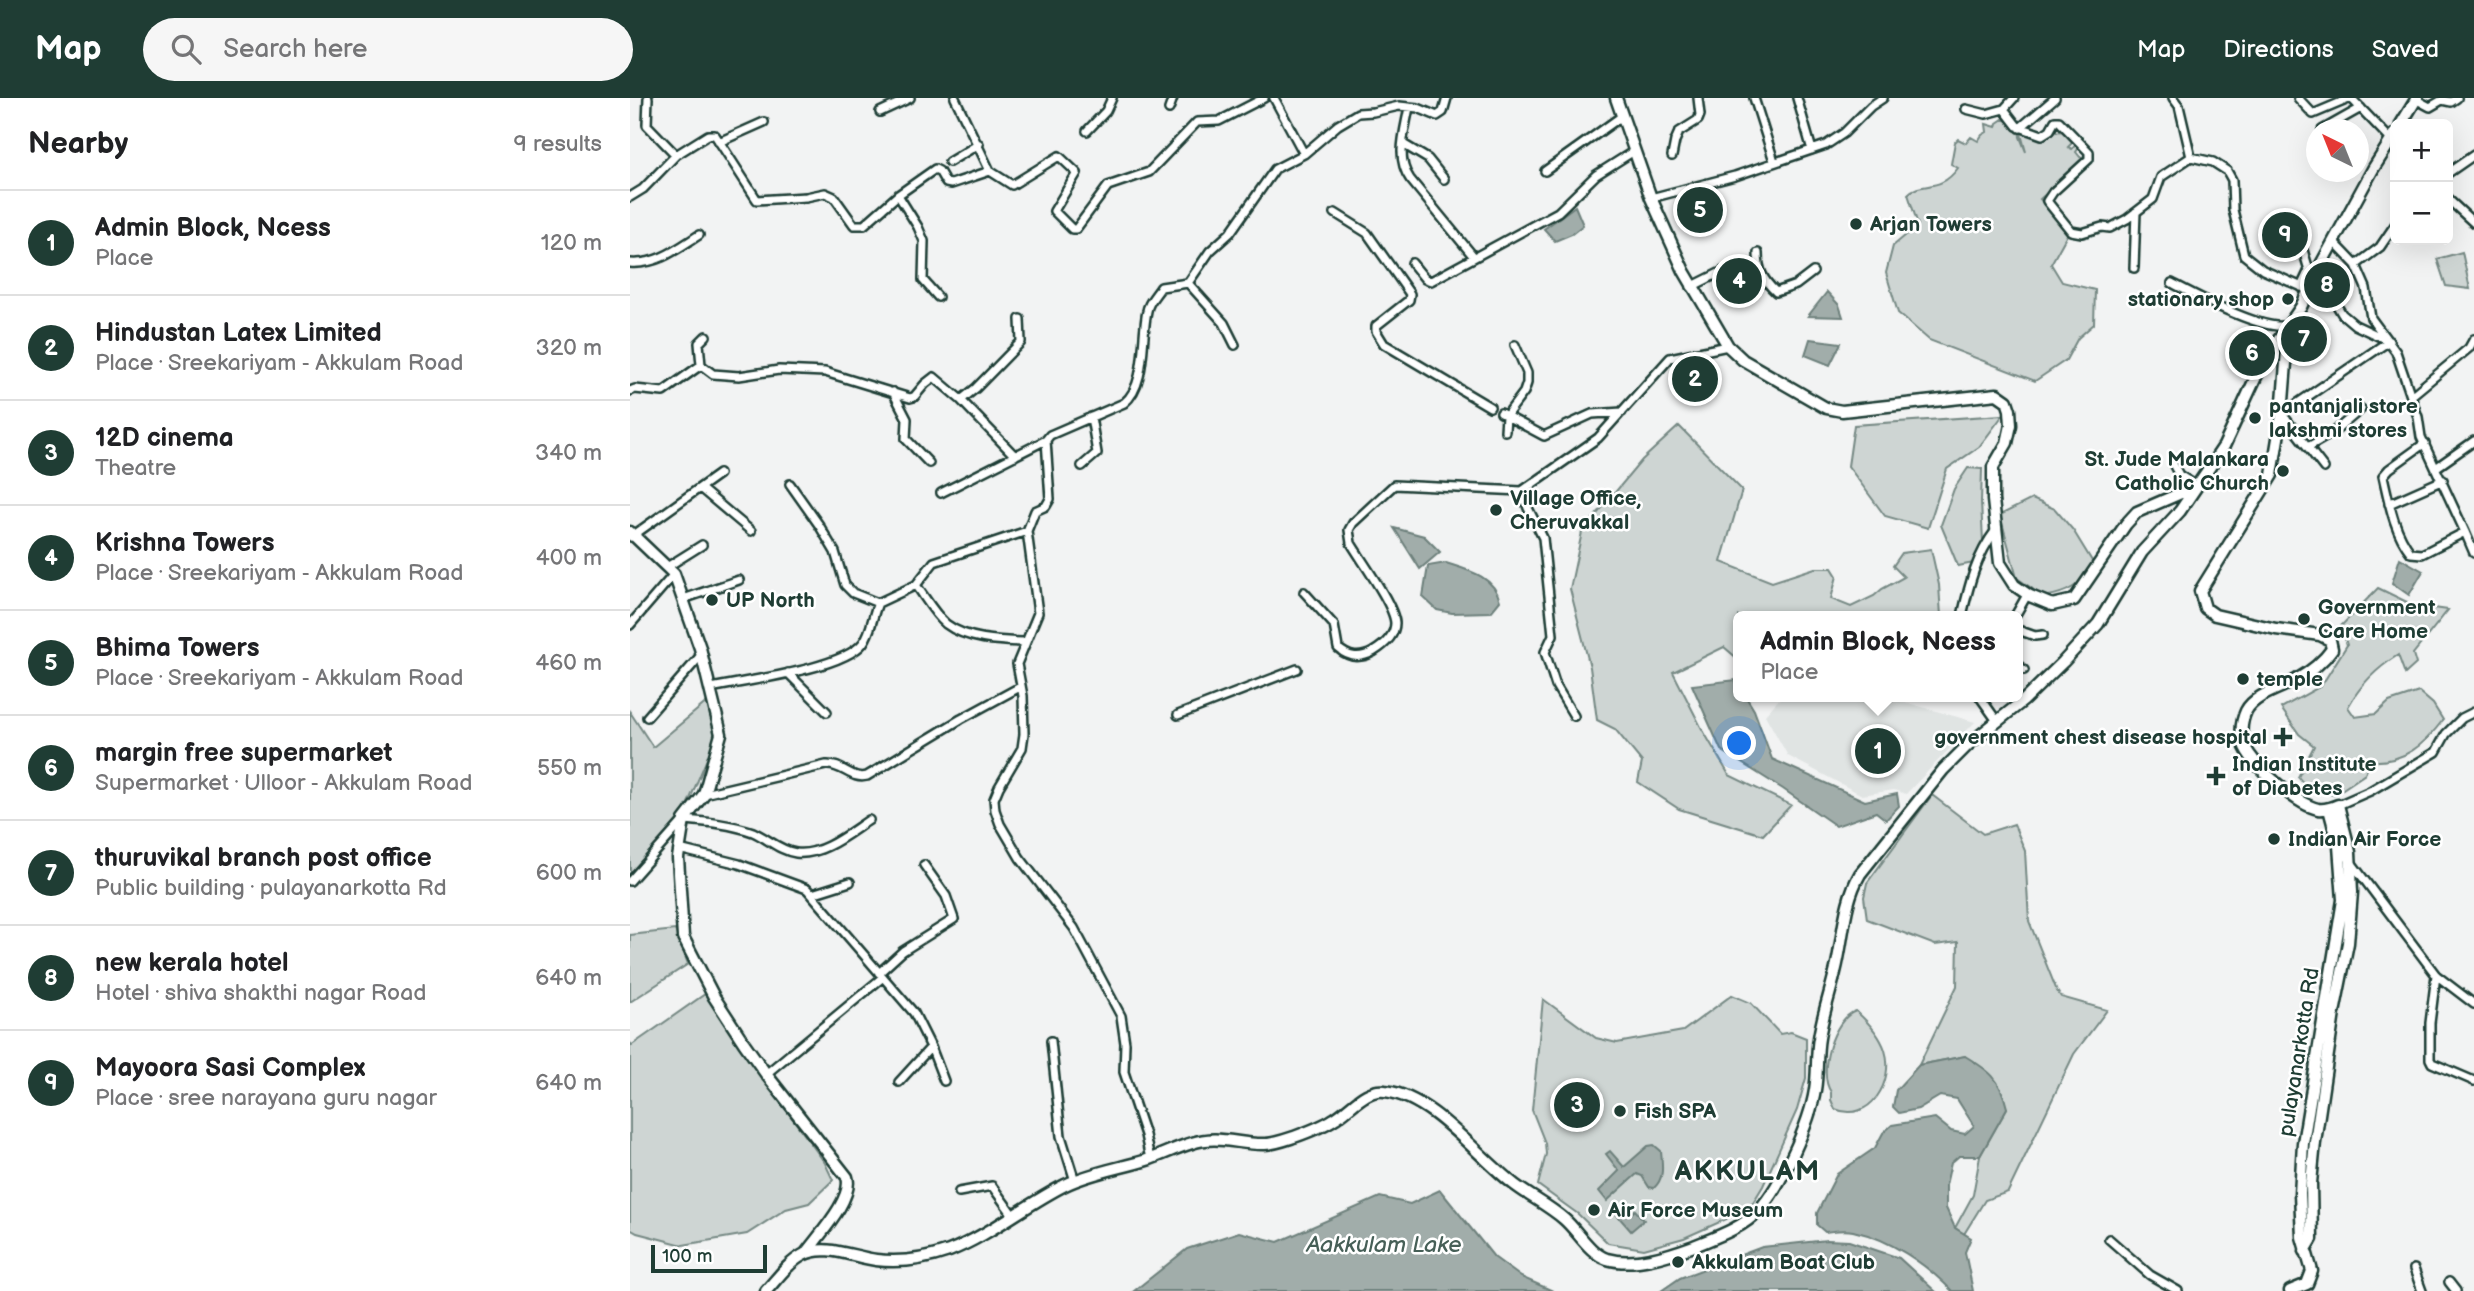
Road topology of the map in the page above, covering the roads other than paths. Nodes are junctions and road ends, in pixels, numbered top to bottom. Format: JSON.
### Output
{"nodes":[{"id":1,"x":648,"y":98,"type":"edge"},
{"id":2,"x":910,"y":98,"type":"edge"},
{"id":3,"x":955,"y":98,"type":"edge"},
{"id":4,"x":1112,"y":98,"type":"edge"},
{"id":5,"x":1173,"y":98,"type":"edge"},
{"id":6,"x":1264,"y":98,"type":"edge"},
{"id":7,"x":1274,"y":98,"type":"edge"},
{"id":8,"x":1447,"y":98,"type":"edge"},
{"id":9,"x":1616,"y":98,"type":"edge"},
{"id":10,"x":1698,"y":98,"type":"edge"},
{"id":11,"x":1754,"y":98,"type":"edge"},
{"id":12,"x":1797,"y":98,"type":"edge"},
{"id":13,"x":1884,"y":98,"type":"edge"},
{"id":14,"x":2014,"y":98,"type":"edge"},
{"id":15,"x":2055,"y":98,"type":"edge"},
{"id":16,"x":2174,"y":98,"type":"edge"},
{"id":17,"x":2298,"y":98,"type":"edge"},
{"id":18,"x":2457,"y":98,"type":"edge"},
{"id":19,"x":2416,"y":99,"type":"edge"},
{"id":20,"x":1409,"y":107,"type":"junction"},
{"id":21,"x":2361,"y":108,"type":"junction"},
{"id":22,"x":1169,"y":109,"type":"dead end"},
{"id":23,"x":1966,"y":109,"type":"dead end"},
{"id":24,"x":2004,"y":109,"type":"junction"},
{"id":25,"x":880,"y":112,"type":"dead end"},
{"id":26,"x":1622,"y":116,"type":"junction"},
{"id":27,"x":2342,"y":119,"type":"edge"},
{"id":28,"x":2404,"y":119,"type":"edge"},
{"id":29,"x":764,"y":122,"type":"dead end"},
{"id":30,"x":2020,"y":128,"type":"junction"},
{"id":31,"x":1087,"y":131,"type":"dead end"},
{"id":32,"x":2390,"y":135,"type":"edge"},
{"id":33,"x":719,"y":142,"type":"junction"},
{"id":34,"x":979,"y":144,"type":"junction"},
{"id":35,"x":1403,"y":144,"type":"junction"},
{"id":36,"x":2390,"y":144,"type":"edge"},
{"id":37,"x":1812,"y":150,"type":"junction"},
{"id":38,"x":1634,"y":151,"type":"junction"},
{"id":39,"x":1304,"y":154,"type":"junction"},
{"id":40,"x":676,"y":155,"type":"junction"},
{"id":41,"x":2474,"y":155,"type":"edge"},
{"id":42,"x":1672,"y":156,"type":"dead end"},
{"id":43,"x":2191,"y":157,"type":"junction"},
{"id":44,"x":1774,"y":161,"type":"junction"},
{"id":45,"x":949,"y":162,"type":"dead end"},
{"id":46,"x":2453,"y":170,"type":"edge"},
{"id":47,"x":990,"y":171,"type":"junction"},
{"id":48,"x":1545,"y":172,"type":"dead end"},
{"id":49,"x":1444,"y":179,"type":"dead end"},
{"id":50,"x":898,"y":195,"type":"junction"},
{"id":51,"x":630,"y":197,"type":"edge"},
{"id":52,"x":1651,"y":198,"type":"junction"},
{"id":53,"x":2453,"y":204,"type":"edge"},
{"id":54,"x":2136,"y":212,"type":"junction"},
{"id":55,"x":1335,"y":213,"type":"dead end"},
{"id":56,"x":2293,"y":217,"type":"dead end"},
{"id":57,"x":2474,"y":223,"type":"edge"},
{"id":58,"x":2390,"y":232,"type":"edge"},
{"id":59,"x":699,"y":235,"type":"dead end"},
{"id":60,"x":2333,"y":241,"type":"junction"},
{"id":61,"x":1758,"y":253,"type":"dead end"},
{"id":62,"x":1474,"y":257,"type":"junction"},
{"id":63,"x":630,"y":263,"type":"edge"},
{"id":64,"x":1412,"y":263,"type":"dead end"},
{"id":65,"x":2356,"y":265,"type":"junction"},
{"id":66,"x":1729,"y":268,"type":"dead end"},
{"id":67,"x":2134,"y":268,"type":"dead end"},
{"id":68,"x":1813,"y":272,"type":"dead end"},
{"id":69,"x":2172,"y":283,"type":"dead end"},
{"id":70,"x":1188,"y":284,"type":"junction"},
{"id":71,"x":2308,"y":286,"type":"junction"},
{"id":72,"x":1691,"y":287,"type":"junction"},
{"id":73,"x":938,"y":297,"type":"dead end"},
{"id":74,"x":1020,"y":319,"type":"dead end"},
{"id":75,"x":2289,"y":324,"type":"junction"},
{"id":76,"x":706,"y":336,"type":"dead end"},
{"id":77,"x":2474,"y":339,"type":"edge"},
{"id":78,"x":2389,"y":341,"type":"junction"},
{"id":79,"x":1235,"y":345,"type":"dead end"},
{"id":80,"x":1515,"y":345,"type":"dead end"},
{"id":81,"x":1728,"y":346,"type":"junction"},
{"id":82,"x":701,"y":365,"type":"junction"},
{"id":83,"x":630,"y":391,"type":"edge"},
{"id":84,"x":892,"y":392,"type":"junction"},
{"id":85,"x":2411,"y":396,"type":"junction"},
{"id":86,"x":961,"y":400,"type":"junction"},
{"id":87,"x":1490,"y":407,"type":"dead end"},
{"id":88,"x":2361,"y":410,"type":"dead end"},
{"id":89,"x":1622,"y":412,"type":"junction"},
{"id":90,"x":2282,"y":414,"type":"junction"},
{"id":91,"x":1503,"y":415,"type":"junction"},
{"id":92,"x":1091,"y":417,"type":"junction"},
{"id":93,"x":1505,"y":431,"type":"dead end"},
{"id":94,"x":1046,"y":440,"type":"junction"},
{"id":95,"x":2474,"y":441,"type":"edge"},
{"id":96,"x":2425,"y":443,"type":"junction"},
{"id":97,"x":2308,"y":447,"type":"junction"},
{"id":98,"x":1015,"y":456,"type":"junction"},
{"id":99,"x":929,"y":463,"type":"dead end"},
{"id":100,"x":2173,"y":464,"type":"dead end"},
{"id":101,"x":1082,"y":466,"type":"dead end"},
{"id":102,"x":2437,"y":467,"type":"junction"},
{"id":103,"x":2324,"y":468,"type":"dead end"},
{"id":104,"x":719,"y":474,"type":"dead end"},
{"id":105,"x":2443,"y":480,"type":"junction"},
{"id":106,"x":790,"y":484,"type":"dead end"},
{"id":107,"x":2197,"y":486,"type":"junction"},
{"id":108,"x":700,"y":488,"type":"junction"},
{"id":109,"x":1522,"y":491,"type":"junction"},
{"id":110,"x":941,"y":493,"type":"dead end"},
{"id":111,"x":2389,"y":504,"type":"junction"},
{"id":112,"x":1997,"y":530,"type":"junction"},
{"id":113,"x":751,"y":531,"type":"dead end"},
{"id":114,"x":1027,"y":531,"type":"junction"},
{"id":115,"x":2465,"y":533,"type":"junction"},
{"id":116,"x":631,"y":534,"type":"edge"},
{"id":117,"x":702,"y":545,"type":"dead end"},
{"id":118,"x":2474,"y":553,"type":"edge"},
{"id":119,"x":671,"y":570,"type":"junction"},
{"id":120,"x":739,"y":580,"type":"dead end"},
{"id":121,"x":916,"y":585,"type":"junction"},
{"id":122,"x":1304,"y":592,"type":"dead end"},
{"id":123,"x":2027,"y":595,"type":"junction"},
{"id":124,"x":683,"y":599,"type":"junction"},
{"id":125,"x":878,"y":603,"type":"junction"},
{"id":126,"x":1963,"y":611,"type":"edge"},
{"id":127,"x":2018,"y":611,"type":"edge"},
{"id":128,"x":630,"y":625,"type":"edge"},
{"id":129,"x":2023,"y":632,"type":"edge"},
{"id":130,"x":2043,"y":635,"type":"dead end"},
{"id":131,"x":1025,"y":642,"type":"junction"},
{"id":132,"x":702,"y":654,"type":"junction"},
{"id":133,"x":1297,"y":669,"type":"dead end"},
{"id":134,"x":788,"y":673,"type":"junction"},
{"id":135,"x":1020,"y":687,"type":"junction"},
{"id":136,"x":710,"y":688,"type":"junction"},
{"id":137,"x":2023,"y":701,"type":"edge"},
{"id":138,"x":1984,"y":702,"type":"edge"},
{"id":139,"x":2021,"y":702,"type":"edge"},
{"id":140,"x":827,"y":712,"type":"dead end"},
{"id":141,"x":2474,"y":712,"type":"edge"},
{"id":142,"x":1178,"y":715,"type":"dead end"},
{"id":143,"x":1574,"y":716,"type":"dead end"},
{"id":144,"x":647,"y":717,"type":"dead end"},
{"id":145,"x":1997,"y":721,"type":"junction"},
{"id":146,"x":704,"y":794,"type":"junction"},
{"id":147,"x":2334,"y":807,"type":"junction"},
{"id":148,"x":684,"y":820,"type":"junction"},
{"id":149,"x":869,"y":820,"type":"dead end"},
{"id":150,"x":2339,"y":846,"type":"junction"},
{"id":151,"x":679,"y":849,"type":"junction"},
{"id":152,"x":2350,"y":861,"type":"junction"},
{"id":153,"x":925,"y":865,"type":"dead end"},
{"id":154,"x":630,"y":881,"type":"edge"},
{"id":155,"x":850,"y":882,"type":"dead end"},
{"id":156,"x":812,"y":894,"type":"junction"},
{"id":157,"x":881,"y":975,"type":"junction"},
{"id":158,"x":2436,"y":975,"type":"junction"},
{"id":159,"x":2474,"y":1004,"type":"edge"},
{"id":160,"x":1051,"y":1041,"type":"dead end"},
{"id":161,"x":931,"y":1047,"type":"junction"},
{"id":162,"x":766,"y":1074,"type":"junction"},
{"id":163,"x":944,"y":1081,"type":"dead end"},
{"id":164,"x":2474,"y":1081,"type":"edge"},
{"id":165,"x":899,"y":1082,"type":"dead end"},
{"id":166,"x":1150,"y":1159,"type":"junction"},
{"id":167,"x":1075,"y":1181,"type":"junction"},
{"id":168,"x":959,"y":1192,"type":"dead end"},
{"id":169,"x":1013,"y":1215,"type":"junction"},
{"id":170,"x":2109,"y":1239,"type":"dead end"},
{"id":171,"x":2305,"y":1251,"type":"junction"},
{"id":172,"x":806,"y":1253,"type":"junction"},
{"id":173,"x":2414,"y":1269,"type":"dead end"},
{"id":174,"x":2449,"y":1282,"type":"dead end"},
{"id":175,"x":2309,"y":1287,"type":"edge"},
{"id":176,"x":766,"y":1291,"type":"edge"},
{"id":177,"x":2178,"y":1291,"type":"edge"},
{"id":178,"x":2290,"y":1291,"type":"edge"},
{"id":179,"x":2422,"y":1291,"type":"edge"},
{"id":180,"x":2456,"y":1291,"type":"edge"}],
"edges":[{"from":1,"to":40,"type":"street"},
{"from":2,"to":25,"type":"street"},
{"from":3,"to":34,"type":"street"},
{"from":4,"to":31,"type":"street"},
{"from":5,"to":22,"type":"street"},
{"from":6,"to":47,"type":"street"},
{"from":7,"to":39,"type":"street"},
{"from":8,"to":20,"type":"street"},
{"from":9,"to":26,"type":"main road"},
{"from":10,"to":42,"type":"street"},
{"from":11,"to":44,"type":"street"},
{"from":12,"to":37,"type":"street"},
{"from":13,"to":37,"type":"street"},
{"from":14,"to":24,"type":"street"},
{"from":15,"to":30,"type":"street"},
{"from":16,"to":43,"type":"street"},
{"from":17,"to":21,"type":"street"},
{"from":18,"to":19,"type":"street"},
{"from":19,"to":28,"type":"main road"},
{"from":20,"to":35,"type":"street"},
{"from":20,"to":39,"type":"street"},
{"from":21,"to":27,"type":"street"},
{"from":21,"to":32,"type":"street"},
{"from":23,"to":24,"type":"street"},
{"from":24,"to":30,"type":"street"},
{"from":26,"to":38,"type":"main road"},
{"from":26,"to":48,"type":"street"},
{"from":29,"to":33,"type":"street"},
{"from":30,"to":54,"type":"street"},
{"from":33,"to":40,"type":"street"},
{"from":33,"to":50,"type":"street"},
{"from":34,"to":45,"type":"street"},
{"from":34,"to":47,"type":"street"},
{"from":35,"to":49,"type":"street"},
{"from":35,"to":62,"type":"street"},
{"from":36,"to":60,"type":"main road"},
{"from":37,"to":44,"type":"street"},
{"from":38,"to":52,"type":"main road"},
{"from":38,"to":62,"type":"street"},
{"from":39,"to":70,"type":"street"},
{"from":40,"to":51,"type":"street"},
{"from":41,"to":46,"type":"street"},
{"from":43,"to":54,"type":"street"},
{"from":43,"to":71,"type":"street"},
{"from":44,"to":52,"type":"street"},
{"from":47,"to":50,"type":"street"},
{"from":50,"to":73,"type":"street"},
{"from":52,"to":72,"type":"main road"},
{"from":53,"to":57,"type":"street"},
{"from":54,"to":67,"type":"street"},
{"from":55,"to":87,"type":"street"},
{"from":56,"to":71,"type":"street"},
{"from":58,"to":65,"type":"street"},
{"from":59,"to":63,"type":"street"},
{"from":60,"to":65,"type":"street"},
{"from":60,"to":71,"type":"main road"},
{"from":61,"to":68,"type":"street"},
{"from":62,"to":64,"type":"street"},
{"from":65,"to":78,"type":"street"},
{"from":66,"to":72,"type":"street"},
{"from":69,"to":75,"type":"street"},
{"from":70,"to":79,"type":"street"},
{"from":70,"to":92,"type":"street"},
{"from":71,"to":75,"type":"main road"},
{"from":71,"to":78,"type":"street"},
{"from":72,"to":81,"type":"main road"},
{"from":74,"to":86,"type":"street"},
{"from":75,"to":90,"type":"main road"},
{"from":75,"to":107,"type":"main road"},
{"from":76,"to":82,"type":"street"},
{"from":77,"to":85,"type":"street"},
{"from":78,"to":85,"type":"street"},
{"from":78,"to":90,"type":"street"},
{"from":80,"to":91,"type":"street"},
{"from":81,"to":89,"type":"street"},
{"from":81,"to":112,"type":"main road"},
{"from":82,"to":83,"type":"street"},
{"from":82,"to":84,"type":"street"},
{"from":84,"to":86,"type":"street"},
{"from":84,"to":99,"type":"street"},
{"from":85,"to":96,"type":"street"},
{"from":86,"to":98,"type":"street"},
{"from":88,"to":97,"type":"street"},
{"from":89,"to":91,"type":"street"},
{"from":89,"to":109,"type":"street"},
{"from":90,"to":97,"type":"street"},
{"from":90,"to":147,"type":"main road"},
{"from":91,"to":93,"type":"street"},
{"from":92,"to":94,"type":"street"},
{"from":92,"to":101,"type":"street"},
{"from":94,"to":98,"type":"street"},
{"from":94,"to":114,"type":"street"},
{"from":95,"to":102,"type":"street"},
{"from":96,"to":102,"type":"street"},
{"from":96,"to":111,"type":"street"},
{"from":97,"to":103,"type":"street"},
{"from":98,"to":110,"type":"street"},
{"from":100,"to":107,"type":"street"},
{"from":102,"to":105,"type":"street"},
{"from":104,"to":108,"type":"street"},
{"from":105,"to":111,"type":"street"},
{"from":105,"to":115,"type":"street"},
{"from":106,"to":125,"type":"street"},
{"from":107,"to":123,"type":"main road"},
{"from":107,"to":137,"type":"main road"},
{"from":108,"to":113,"type":"street"},
{"from":108,"to":116,"type":"street"},
{"from":109,"to":122,"type":"street"},
{"from":109,"to":143,"type":"street"},
{"from":111,"to":115,"type":"street"},
{"from":112,"to":123,"type":"main road"},
{"from":112,"to":126,"type":"street"},
{"from":114,"to":121,"type":"street"},
{"from":114,"to":131,"type":"street"},
{"from":115,"to":118,"type":"street"},
{"from":116,"to":119,"type":"main road"},
{"from":117,"to":119,"type":"street"},
{"from":119,"to":124,"type":"main road"},
{"from":119,"to":128,"type":"street"},
{"from":120,"to":124,"type":"street"},
{"from":121,"to":125,"type":"street"},
{"from":121,"to":131,"type":"street"},
{"from":123,"to":127,"type":"street"},
{"from":124,"to":132,"type":"main road"},
{"from":125,"to":134,"type":"street"},
{"from":129,"to":130,"type":"street"},
{"from":131,"to":135,"type":"street"},
{"from":132,"to":136,"type":"main road"},
{"from":132,"to":144,"type":"street"},
{"from":133,"to":142,"type":"street"},
{"from":134,"to":136,"type":"street"},
{"from":134,"to":140,"type":"street"},
{"from":135,"to":146,"type":"street"},
{"from":135,"to":166,"type":"street"},
{"from":136,"to":146,"type":"main road"},
{"from":138,"to":145,"type":"street"},
{"from":139,"to":145,"type":"main road"},
{"from":141,"to":147,"type":"street"},
{"from":145,"to":166,"type":"main road"},
{"from":146,"to":148,"type":"main road"},
{"from":147,"to":150,"type":"main road","name":"pulayanarkotta Rd"},
{"from":147,"to":152,"type":"main road"},
{"from":148,"to":149,"type":"street"},
{"from":148,"to":151,"type":"main road"},
{"from":148,"to":154,"type":"street"},
{"from":150,"to":152,"type":"street"},
{"from":150,"to":171,"type":"main road","name":"pulayanarkotta Rd"},
{"from":151,"to":156,"type":"street"},
{"from":151,"to":162,"type":"main road"},
{"from":152,"to":158,"type":"street"},
{"from":152,"to":171,"type":"main road"},
{"from":153,"to":157,"type":"street"},
{"from":155,"to":156,"type":"street"},
{"from":156,"to":157,"type":"street"},
{"from":157,"to":161,"type":"street"},
{"from":157,"to":162,"type":"street"},
{"from":158,"to":159,"type":"street"},
{"from":158,"to":164,"type":"street"},
{"from":160,"to":167,"type":"street"},
{"from":161,"to":163,"type":"street"},
{"from":161,"to":165,"type":"street"},
{"from":162,"to":172,"type":"main road"},
{"from":166,"to":167,"type":"main road"},
{"from":167,"to":169,"type":"main road"},
{"from":168,"to":169,"type":"street"},
{"from":169,"to":172,"type":"main road"},
{"from":170,"to":177,"type":"street"},
{"from":171,"to":175,"type":"main road","name":"pulayanarkotta Rd"},
{"from":172,"to":176,"type":"main road"},
{"from":173,"to":179,"type":"street"},
{"from":174,"to":180,"type":"street"},
{"from":175,"to":178,"type":"main road","name":"pulayanarkotta Rd"}]}
